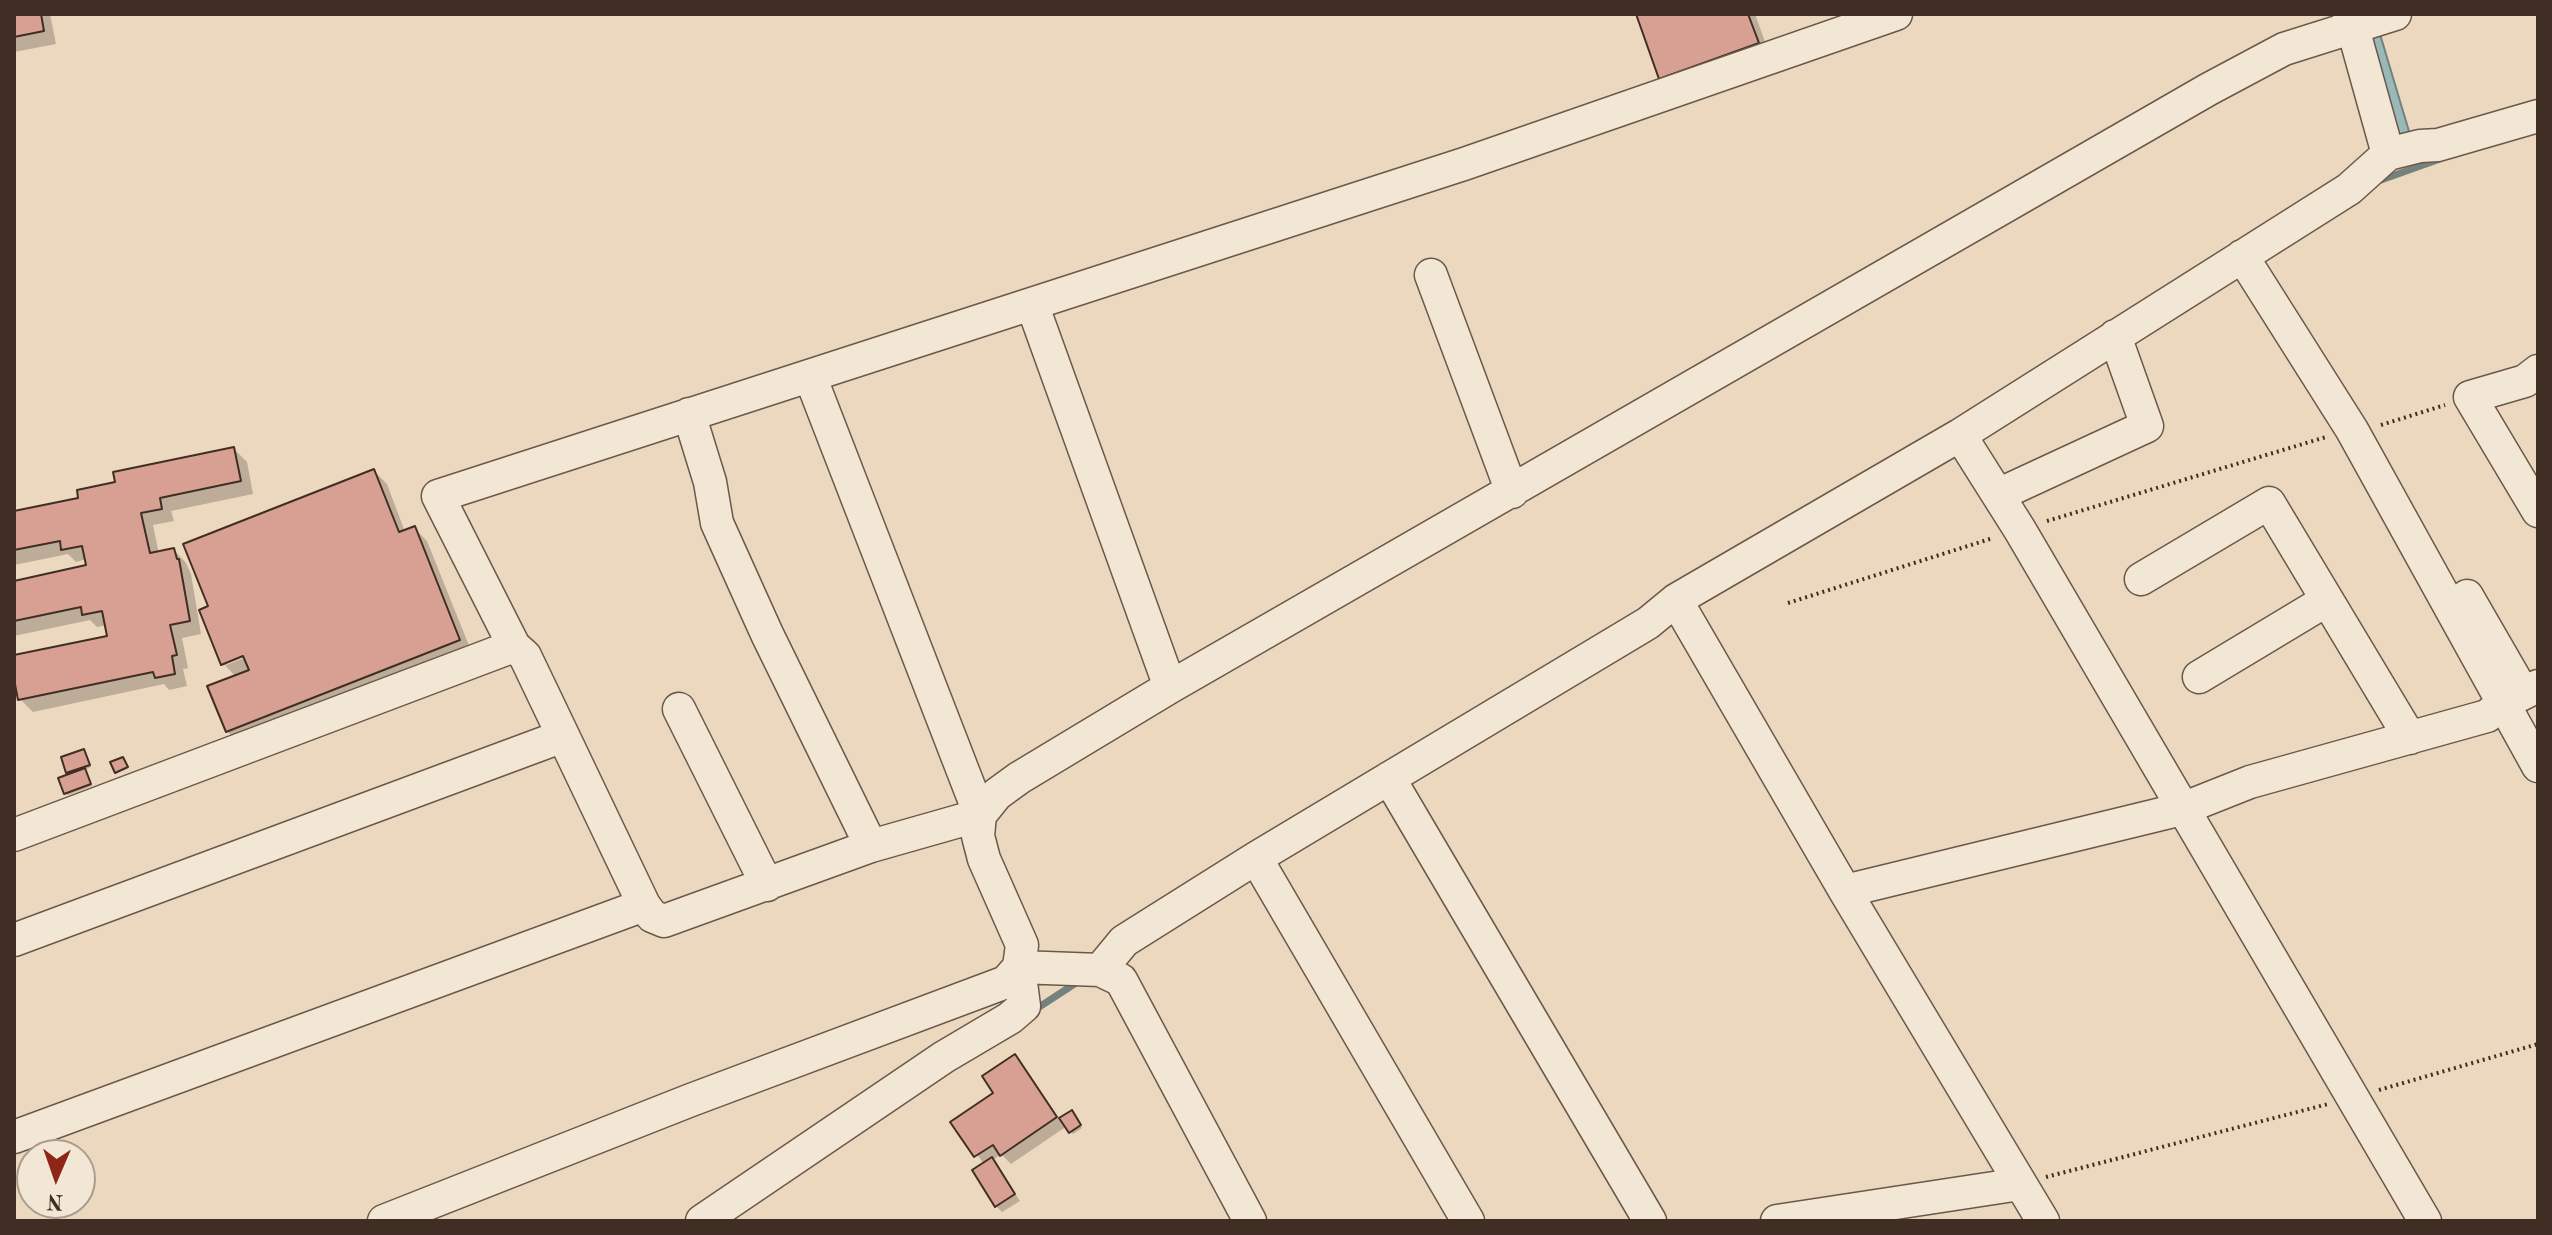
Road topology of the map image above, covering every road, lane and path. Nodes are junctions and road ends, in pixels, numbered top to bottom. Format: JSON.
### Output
{"nodes":[{"id":1,"x":1896,"y":14,"type":"edge"},
{"id":2,"x":2390,"y":15,"type":"edge"},
{"id":3,"x":2351,"y":20,"type":"edge"},
{"id":4,"x":1812,"y":27,"type":"edge"},
{"id":5,"x":2538,"y":116,"type":"edge"},
{"id":6,"x":2388,"y":154,"type":"junction"},
{"id":7,"x":2242,"y":256,"type":"junction"},
{"id":8,"x":1431,"y":275,"type":"dead end"},
{"id":9,"x":1032,"y":304,"type":"junction"},
{"id":10,"x":2115,"y":336,"type":"junction"},
{"id":11,"x":2538,"y":371,"type":"edge"},
{"id":12,"x":810,"y":376,"type":"junction"},
{"id":13,"x":2470,"y":397,"type":"junction"},
{"id":14,"x":689,"y":414,"type":"junction"},
{"id":15,"x":2360,"y":429,"type":"junction"},
{"id":16,"x":1960,"y":435,"type":"junction"},
{"id":17,"x":1512,"y":492,"type":"junction"},
{"id":18,"x":1998,"y":495,"type":"junction"},
{"id":19,"x":2538,"y":511,"type":"edge"},
{"id":20,"x":2020,"y":530,"type":"junction"},
{"id":21,"x":2141,"y":579,"type":"dead end"},
{"id":22,"x":1676,"y":600,"type":"junction"},
{"id":23,"x":2327,"y":600,"type":"junction"},
{"id":24,"x":1788,"y":603,"type":"dead end"},
{"id":25,"x":514,"y":646,"type":"junction"},
{"id":26,"x":2199,"y":677,"type":"dead end"},
{"id":27,"x":1170,"y":687,"type":"junction"},
{"id":28,"x":2521,"y":695,"type":"edge"},
{"id":29,"x":679,"y":709,"type":"dead end"},
{"id":30,"x":563,"y":736,"type":"junction"},
{"id":31,"x":2410,"y":738,"type":"junction"},
{"id":32,"x":2538,"y":766,"type":"edge"},
{"id":33,"x":1389,"y":778,"type":"junction"},
{"id":34,"x":2182,"y":809,"type":"junction"},
{"id":35,"x":980,"y":815,"type":"junction"},
{"id":36,"x":14,"y":835,"type":"edge"},
{"id":37,"x":871,"y":846,"type":"junction"},
{"id":38,"x":1256,"y":858,"type":"junction"},
{"id":39,"x":767,"y":885,"type":"junction"},
{"id":40,"x":1845,"y":891,"type":"junction"},
{"id":41,"x":644,"y":905,"type":"junction"},
{"id":42,"x":14,"y":940,"type":"edge"},
{"id":43,"x":1019,"y":967,"type":"junction"},
{"id":44,"x":1100,"y":970,"type":"junction"},
{"id":45,"x":2538,"y":1044,"type":"edge"},
{"id":46,"x":2353,"y":1097,"type":"junction"},
{"id":47,"x":14,"y":1137,"type":"edge"},
{"id":48,"x":2020,"y":1184,"type":"junction"},
{"id":49,"x":384,"y":1221,"type":"edge"},
{"id":50,"x":702,"y":1221,"type":"edge"},
{"id":51,"x":1250,"y":1221,"type":"edge"},
{"id":52,"x":1468,"y":1221,"type":"edge"},
{"id":53,"x":1650,"y":1221,"type":"edge"},
{"id":54,"x":1777,"y":1221,"type":"edge"},
{"id":55,"x":2043,"y":1221,"type":"edge"},
{"id":56,"x":2425,"y":1221,"type":"edge"}],
"edges":[{"from":1,"to":4,"type":"street"},
{"from":2,"to":3,"type":"street"},
{"from":3,"to":6,"type":"street"},
{"from":3,"to":17,"type":"street"},
{"from":4,"to":9,"type":"street"},
{"from":5,"to":6,"type":"street"},
{"from":6,"to":7,"type":"street"},
{"from":7,"to":10,"type":"street"},
{"from":7,"to":15,"type":"street"},
{"from":8,"to":17,"type":"street"},
{"from":9,"to":12,"type":"street"},
{"from":9,"to":27,"type":"street"},
{"from":10,"to":16,"type":"street"},
{"from":10,"to":18,"type":"street"},
{"from":11,"to":13,"type":"street"},
{"from":12,"to":14,"type":"street"},
{"from":12,"to":35,"type":"street"},
{"from":13,"to":15,"type":"path"},
{"from":13,"to":19,"type":"street"},
{"from":14,"to":25,"type":"street"},
{"from":14,"to":37,"type":"street"},
{"from":15,"to":20,"type":"path"},
{"from":15,"to":28,"type":"street"},
{"from":16,"to":18,"type":"street"},
{"from":16,"to":22,"type":"street"},
{"from":17,"to":27,"type":"street"},
{"from":18,"to":20,"type":"street"},
{"from":20,"to":24,"type":"path"},
{"from":20,"to":34,"type":"street"},
{"from":21,"to":23,"type":"street"},
{"from":22,"to":33,"type":"street"},
{"from":22,"to":40,"type":"street"},
{"from":23,"to":26,"type":"street"},
{"from":23,"to":31,"type":"street"},
{"from":25,"to":30,"type":"street"},
{"from":25,"to":36,"type":"street"},
{"from":27,"to":35,"type":"street"},
{"from":28,"to":31,"type":"street"},
{"from":28,"to":32,"type":"street"},
{"from":29,"to":39,"type":"street"},
{"from":30,"to":41,"type":"street"},
{"from":30,"to":42,"type":"street"},
{"from":31,"to":34,"type":"street"},
{"from":33,"to":38,"type":"street"},
{"from":33,"to":53,"type":"street"},
{"from":34,"to":40,"type":"street"},
{"from":34,"to":46,"type":"street"},
{"from":35,"to":37,"type":"street"},
{"from":35,"to":43,"type":"street"},
{"from":37,"to":39,"type":"street"},
{"from":38,"to":44,"type":"street"},
{"from":38,"to":52,"type":"street"},
{"from":39,"to":41,"type":"street"},
{"from":40,"to":48,"type":"street"},
{"from":41,"to":47,"type":"street"},
{"from":43,"to":44,"type":"street"},
{"from":43,"to":49,"type":"street"},
{"from":43,"to":50,"type":"street"},
{"from":44,"to":51,"type":"street"},
{"from":45,"to":46,"type":"path"},
{"from":46,"to":48,"type":"path"},
{"from":46,"to":56,"type":"street"},
{"from":48,"to":54,"type":"street"},
{"from":48,"to":55,"type":"street"}]}
